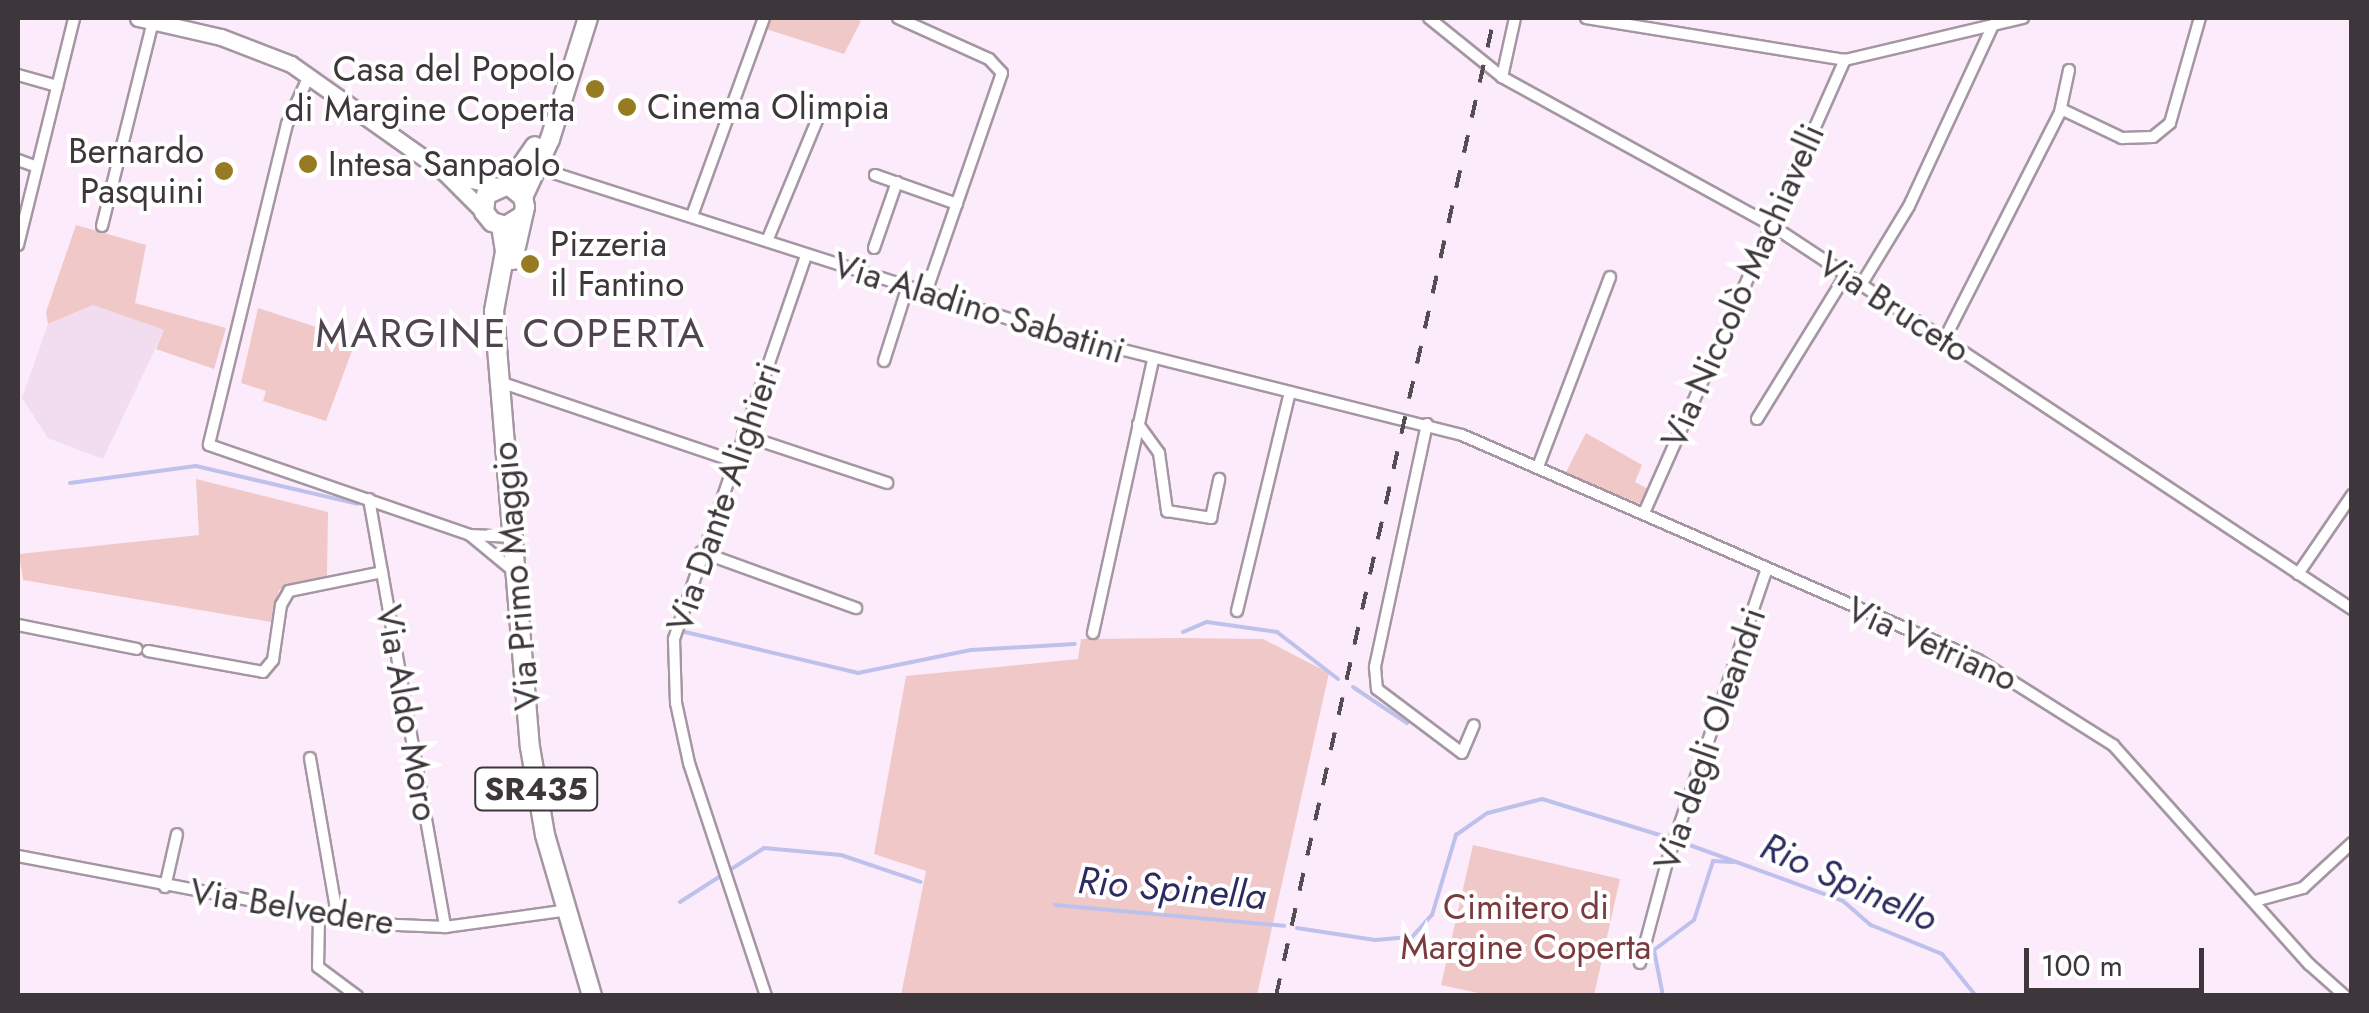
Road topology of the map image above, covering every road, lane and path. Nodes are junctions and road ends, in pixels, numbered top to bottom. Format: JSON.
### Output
{"nodes":[{"id":1,"x":74,"y":18,"type":"edge"},
{"id":2,"x":577,"y":18,"type":"edge"},
{"id":3,"x":588,"y":18,"type":"edge"},
{"id":4,"x":764,"y":18,"type":"edge"},
{"id":5,"x":898,"y":18,"type":"edge"},
{"id":6,"x":1429,"y":18,"type":"edge"},
{"id":7,"x":1515,"y":18,"type":"edge"},
{"id":8,"x":1586,"y":18,"type":"edge"},
{"id":9,"x":2023,"y":18,"type":"edge"},
{"id":10,"x":2200,"y":18,"type":"edge"},
{"id":11,"x":146,"y":19,"type":"edge"},
{"id":12,"x":1993,"y":24,"type":"junction"},
{"id":13,"x":1846,"y":60,"type":"junction"},
{"id":14,"x":2069,"y":70,"type":"dead end"},
{"id":15,"x":18,"y":75,"type":"edge"},
{"id":16,"x":309,"y":76,"type":"junction"},
{"id":17,"x":1502,"y":77,"type":"junction"},
{"id":18,"x":57,"y":86,"type":"junction"},
{"id":19,"x":2060,"y":109,"type":"junction"},
{"id":20,"x":820,"y":114,"type":"dead end"},
{"id":21,"x":18,"y":160,"type":"edge"},
{"id":22,"x":37,"y":167,"type":"junction"},
{"id":23,"x":538,"y":168,"type":"junction"},
{"id":24,"x":445,"y":174,"type":"junction"},
{"id":25,"x":875,"y":175,"type":"dead end"},
{"id":26,"x":896,"y":182,"type":"junction"},
{"id":27,"x":513,"y":196,"type":"junction"},
{"id":28,"x":957,"y":204,"type":"junction"},
{"id":29,"x":484,"y":212,"type":"junction"},
{"id":30,"x":693,"y":214,"type":"junction"},
{"id":31,"x":1770,"y":225,"type":"junction"},
{"id":32,"x":102,"y":226,"type":"dead end"},
{"id":33,"x":501,"y":226,"type":"junction"},
{"id":34,"x":767,"y":240,"type":"junction"},
{"id":35,"x":18,"y":245,"type":"edge"},
{"id":36,"x":874,"y":248,"type":"dead end"},
{"id":37,"x":806,"y":255,"type":"junction"},
{"id":38,"x":1846,"y":275,"type":"junction"},
{"id":39,"x":1610,"y":276,"type":"dead end"},
{"id":40,"x":1861,"y":285,"type":"junction"},
{"id":41,"x":907,"y":289,"type":"junction"},
{"id":42,"x":925,"y":295,"type":"junction"},
{"id":43,"x":497,"y":328,"type":"junction"},
{"id":44,"x":1944,"y":340,"type":"junction"},
{"id":45,"x":884,"y":360,"type":"dead end"},
{"id":46,"x":1153,"y":360,"type":"junction"},
{"id":47,"x":500,"y":382,"type":"junction"},
{"id":48,"x":1290,"y":392,"type":"junction"},
{"id":49,"x":1758,"y":419,"type":"dead end"},
{"id":50,"x":1138,"y":424,"type":"junction"},
{"id":51,"x":1428,"y":424,"type":"junction"},
{"id":52,"x":743,"y":435,"type":"junction"},
{"id":53,"x":734,"y":461,"type":"junction"},
{"id":54,"x":1539,"y":464,"type":"junction"},
{"id":55,"x":1219,"y":479,"type":"dead end"},
{"id":56,"x":887,"y":483,"type":"dead end"},
{"id":57,"x":2352,"y":495,"type":"edge"},
{"id":58,"x":369,"y":499,"type":"junction"},
{"id":59,"x":1644,"y":513,"type":"junction"},
{"id":60,"x":470,"y":536,"type":"junction"},
{"id":61,"x":516,"y":538,"type":"junction"},
{"id":62,"x":701,"y":552,"type":"junction"},
{"id":63,"x":382,"y":572,"type":"junction"},
{"id":64,"x":1766,"y":572,"type":"junction"},
{"id":65,"x":2298,"y":574,"type":"junction"},
{"id":66,"x":519,"y":576,"type":"junction"},
{"id":67,"x":856,"y":608,"type":"dead end"},
{"id":68,"x":2352,"y":610,"type":"edge"},
{"id":69,"x":1237,"y":611,"type":"dead end"},
{"id":70,"x":18,"y":625,"type":"edge"},
{"id":71,"x":1093,"y":634,"type":"dead end"},
{"id":72,"x":1474,"y":725,"type":"dead end"},
{"id":73,"x":310,"y":758,"type":"dead end"},
{"id":74,"x":177,"y":834,"type":"dead end"},
{"id":75,"x":2352,"y":843,"type":"edge"},
{"id":76,"x":18,"y":856,"type":"edge"},
{"id":77,"x":164,"y":886,"type":"junction"},
{"id":78,"x":2256,"y":901,"type":"junction"},
{"id":79,"x":569,"y":910,"type":"junction"},
{"id":80,"x":319,"y":917,"type":"junction"},
{"id":81,"x":338,"y":920,"type":"junction"},
{"id":82,"x":445,"y":927,"type":"junction"},
{"id":83,"x":1640,"y":963,"type":"dead end"},
{"id":84,"x":590,"y":995,"type":"edge"},
{"id":85,"x":357,"y":996,"type":"edge"},
{"id":86,"x":766,"y":996,"type":"edge"},
{"id":87,"x":2345,"y":996,"type":"edge"}],
"edges":[{"from":1,"to":18,"type":"street"},
{"from":2,"to":27,"type":"main road","number":"SR435"},
{"from":3,"to":23,"type":"main road","number":"SR435"},
{"from":4,"to":30,"type":"street"},
{"from":5,"to":28,"type":"street"},
{"from":6,"to":17,"type":"street","name":"Via Bruceto"},
{"from":7,"to":17,"type":"street"},
{"from":8,"to":13,"type":"street"},
{"from":9,"to":12,"type":"street"},
{"from":10,"to":19,"type":"street"},
{"from":11,"to":16,"type":"street"},
{"from":11,"to":32,"type":"street"},
{"from":12,"to":13,"type":"street"},
{"from":12,"to":40,"type":"street"},
{"from":13,"to":31,"type":"street","name":"Via Niccolò Machiavelli"},
{"from":14,"to":19,"type":"street"},
{"from":15,"to":18,"type":"street"},
{"from":16,"to":24,"type":"street"},
{"from":16,"to":58,"type":"street"},
{"from":17,"to":31,"type":"street","name":"Via Bruceto"},
{"from":18,"to":22,"type":"street"},
{"from":19,"to":44,"type":"street"},
{"from":20,"to":34,"type":"street"},
{"from":21,"to":22,"type":"street"},
{"from":22,"to":35,"type":"street"},
{"from":23,"to":27,"type":"main road","number":"SR435"},
{"from":23,"to":30,"type":"street","name":"Via Aladino Sabatini"},
{"from":24,"to":27,"type":"street"},
{"from":24,"to":29,"type":"street"},
{"from":25,"to":26,"type":"street"},
{"from":26,"to":28,"type":"street"},
{"from":26,"to":36,"type":"street"},
{"from":27,"to":29,"type":"main road","number":"SR435"},
{"from":27,"to":33,"type":"main road"},
{"from":27,"to":43,"type":"main road","number":"SR435"},
{"from":28,"to":42,"type":"street"},
{"from":29,"to":33,"type":"main road"},
{"from":30,"to":34,"type":"street","name":"Via Aladino Sabatini"},
{"from":31,"to":38,"type":"street","name":"Via Bruceto"},
{"from":31,"to":59,"type":"street","name":"Via Niccolò Machiavelli"},
{"from":33,"to":43,"type":"main road"},
{"from":34,"to":37,"type":"street","name":"Via Aladino Sabatini"},
{"from":37,"to":41,"type":"street","name":"Via Aladino Sabatini"},
{"from":37,"to":52,"type":"street","name":"Via Dante Alighieri"},
{"from":38,"to":40,"type":"street","name":"Via Bruceto"},
{"from":38,"to":49,"type":"street"},
{"from":39,"to":54,"type":"street"},
{"from":40,"to":44,"type":"street","name":"Via Bruceto"},
{"from":41,"to":42,"type":"street","name":"Via Aladino Sabatini"},
{"from":41,"to":45,"type":"street"},
{"from":42,"to":46,"type":"street","name":"Via Aladino Sabatini"},
{"from":43,"to":47,"type":"main road","name":"Via Primo Maggio","number":"SR435"},
{"from":44,"to":65,"type":"street","name":"Via Bruceto"},
{"from":46,"to":48,"type":"street","name":"Via Aladino Sabatini"},
{"from":46,"to":50,"type":"street"},
{"from":47,"to":53,"type":"street"},
{"from":47,"to":61,"type":"main road","name":"Via Primo Maggio","number":"SR435"},
{"from":48,"to":51,"type":"street","name":"Via Aladino Sabatini"},
{"from":48,"to":69,"type":"street"},
{"from":50,"to":55,"type":"street"},
{"from":50,"to":71,"type":"street"},
{"from":51,"to":54,"type":"street","name":"Via Vetriano"},
{"from":51,"to":72,"type":"street"},
{"from":52,"to":53,"type":"street","name":"Via Dante Alighieri"},
{"from":52,"to":56,"type":"street"},
{"from":53,"to":62,"type":"street","name":"Via Dante Alighieri"},
{"from":54,"to":59,"type":"street","name":"Via Vetriano"},
{"from":57,"to":65,"type":"street"},
{"from":58,"to":60,"type":"street"},
{"from":58,"to":63,"type":"street","name":"Via Aldo Moro"},
{"from":59,"to":64,"type":"street","name":"Via Vetriano"},
{"from":60,"to":61,"type":"street"},
{"from":60,"to":66,"type":"street"},
{"from":61,"to":66,"type":"main road","name":"Via Primo Maggio","number":"SR435"},
{"from":62,"to":67,"type":"street"},
{"from":62,"to":86,"type":"street","name":"Via Dante Alighieri"},
{"from":63,"to":70,"type":"street"},
{"from":63,"to":82,"type":"street","name":"Via Aldo Moro"},
{"from":64,"to":78,"type":"street","name":"Via Vetriano"},
{"from":64,"to":83,"type":"street","name":"Via degli Oleandri"},
{"from":65,"to":68,"type":"street","name":"Via Bruceto"},
{"from":66,"to":79,"type":"main road","name":"Via Primo Maggio","number":"SR435"},
{"from":73,"to":81,"type":"street"},
{"from":74,"to":77,"type":"street"},
{"from":75,"to":78,"type":"street"},
{"from":76,"to":77,"type":"street","name":"Via Belvedere"},
{"from":77,"to":80,"type":"street","name":"Via Belvedere"},
{"from":78,"to":87,"type":"street","name":"Via Vetriano"},
{"from":79,"to":82,"type":"street","name":"Via Belvedere"},
{"from":79,"to":84,"type":"main road","name":"Via Primo Maggio","number":"SR435"},
{"from":80,"to":81,"type":"street","name":"Via Belvedere"},
{"from":80,"to":85,"type":"street"},
{"from":81,"to":82,"type":"street","name":"Via Belvedere"}]}
